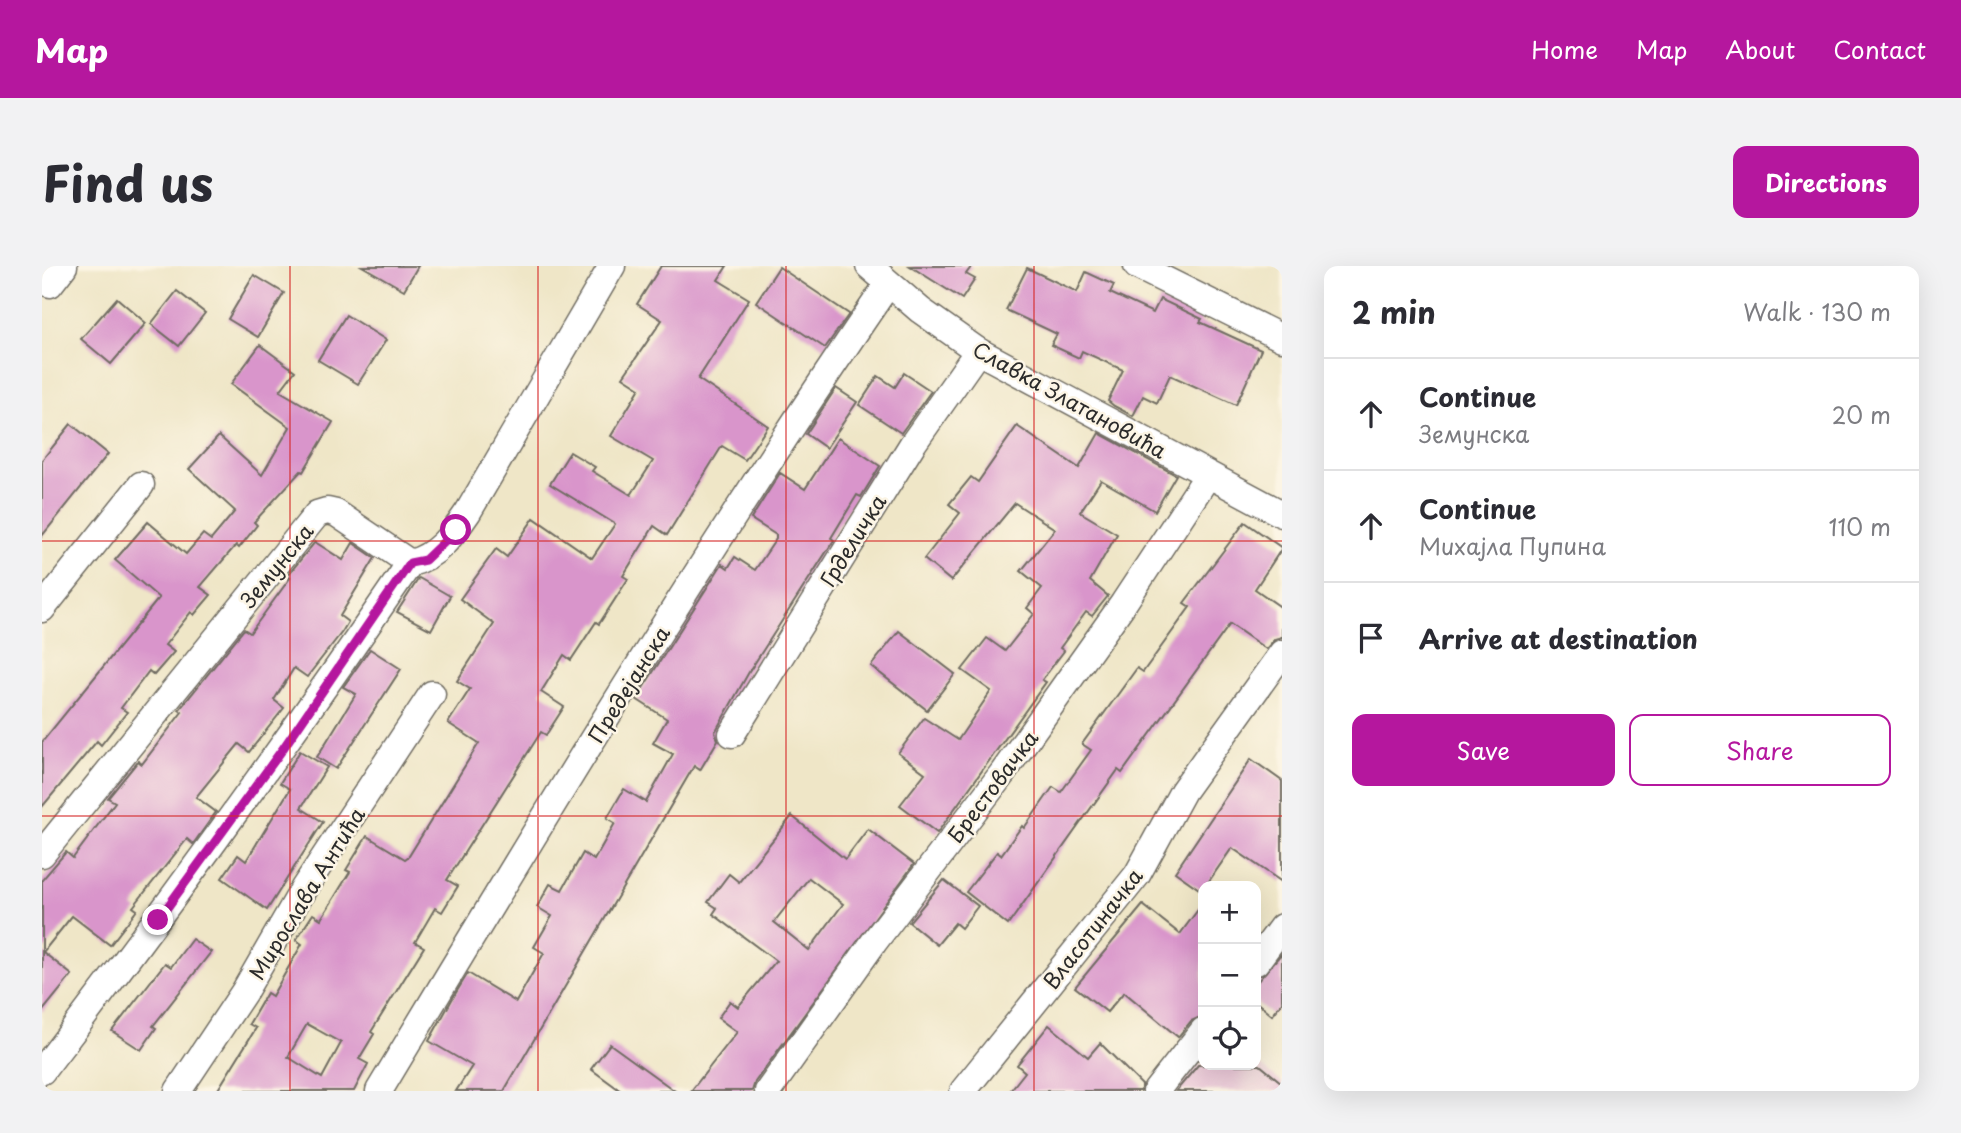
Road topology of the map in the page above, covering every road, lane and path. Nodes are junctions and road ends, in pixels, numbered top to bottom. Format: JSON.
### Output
{"nodes":[{"id":1,"x":612,"y":266,"type":"edge"},
{"id":2,"x":1137,"y":266,"type":"edge"},
{"id":3,"x":878,"y":275,"type":"edge"},
{"id":4,"x":1282,"y":338,"type":"edge"},
{"id":5,"x":978,"y":351,"type":"junction"},
{"id":6,"x":1208,"y":475,"type":"junction"},
{"id":7,"x":141,"y":485,"type":"dead end"},
{"id":8,"x":1282,"y":514,"type":"edge"},
{"id":9,"x":410,"y":563,"type":"junction"},
{"id":10,"x":42,"y":609,"type":"edge"},
{"id":11,"x":1282,"y":653,"type":"edge"},
{"id":12,"x":432,"y":694,"type":"dead end"},
{"id":13,"x":732,"y":734,"type":"dead end"},
{"id":14,"x":42,"y":854,"type":"edge"},
{"id":15,"x":1282,"y":927,"type":"edge"},
{"id":16,"x":1261,"y":955,"type":"edge"},
{"id":17,"x":1198,"y":1037,"type":"edge"},
{"id":18,"x":42,"y":1071,"type":"edge"},
{"id":19,"x":178,"y":1091,"type":"edge"},
{"id":20,"x":379,"y":1091,"type":"edge"},
{"id":21,"x":768,"y":1091,"type":"edge"},
{"id":22,"x":963,"y":1091,"type":"edge"},
{"id":23,"x":1156,"y":1091,"type":"edge"}],
"edges":[{"from":1,"to":9,"type":"street"},
{"from":2,"to":4,"type":"street"},
{"from":3,"to":5,"type":"street","name":"Славка Златановића"},
{"from":3,"to":20,"type":"street","name":"Предејанска"},
{"from":5,"to":6,"type":"street","name":"Славка Златановића"},
{"from":5,"to":13,"type":"street","name":"Грделичка"},
{"from":6,"to":8,"type":"street","name":"Славка Златановића"},
{"from":6,"to":21,"type":"street","name":"Брестовачка"},
{"from":7,"to":10,"type":"street"},
{"from":9,"to":14,"type":"street","name":"Земунска"},
{"from":9,"to":18,"type":"street"},
{"from":11,"to":22,"type":"street","name":"Власотиначка"},
{"from":12,"to":19,"type":"street","name":"Мирослава Антића"},
{"from":15,"to":16,"type":"street"},
{"from":17,"to":23,"type":"street"}]}
